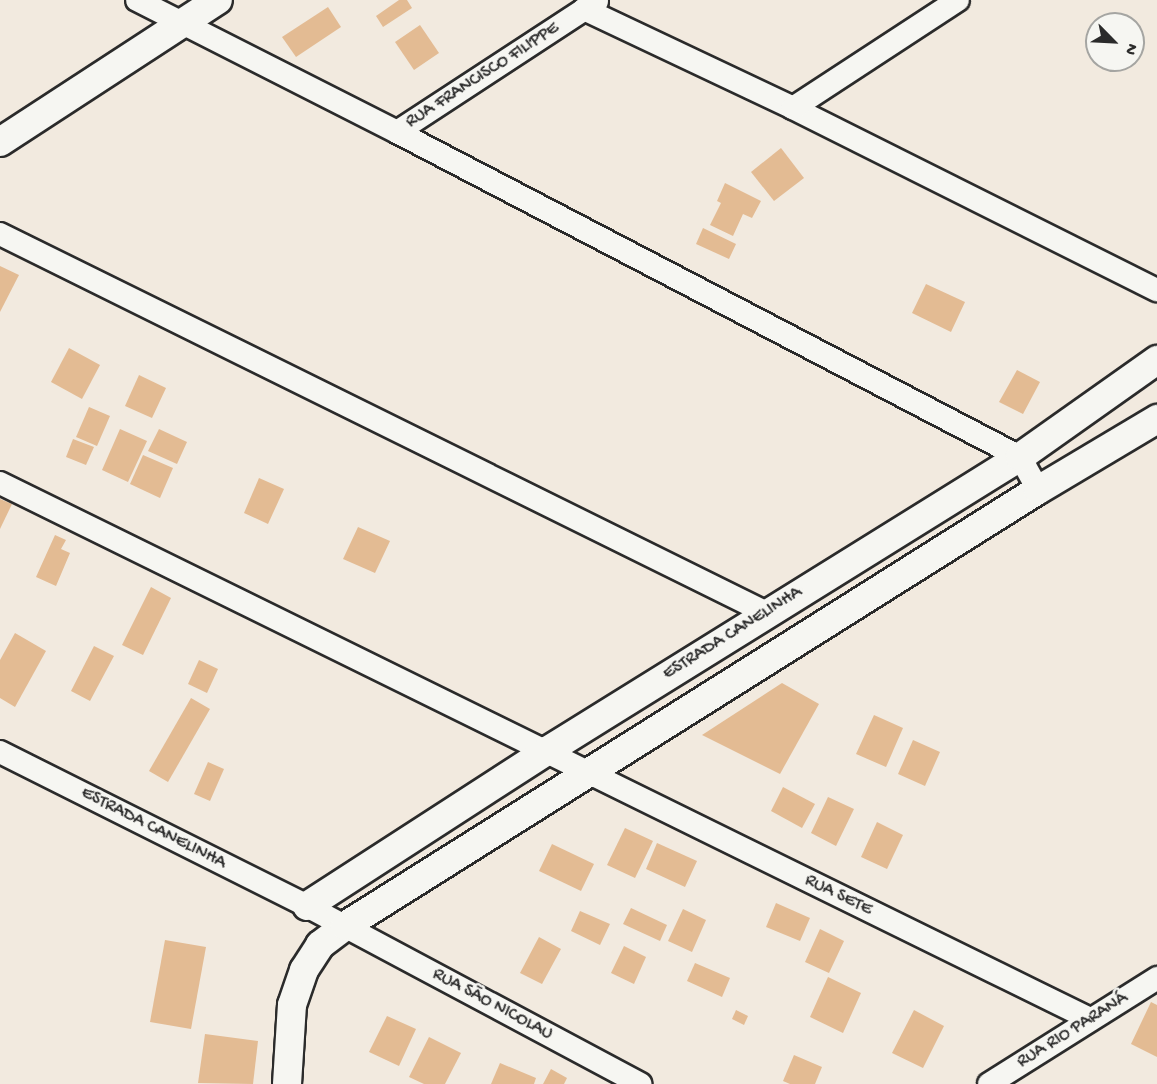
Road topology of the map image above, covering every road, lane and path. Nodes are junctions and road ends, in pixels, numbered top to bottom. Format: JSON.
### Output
{"nodes":[{"id":1,"x":137,"y":0,"type":"edge"},
{"id":2,"x":219,"y":0,"type":"edge"},
{"id":3,"x":958,"y":0,"type":"edge"},
{"id":4,"x":591,"y":4,"type":"edge"},
{"id":5,"x":182,"y":23,"type":"junction"},
{"id":6,"x":793,"y":108,"type":"junction"},
{"id":7,"x":397,"y":132,"type":"junction"},
{"id":8,"x":0,"y":142,"type":"edge"},
{"id":9,"x":0,"y":234,"type":"edge"},
{"id":10,"x":1157,"y":290,"type":"edge"},
{"id":11,"x":1157,"y":360,"type":"edge"},
{"id":12,"x":1157,"y":418,"type":"edge"},
{"id":13,"x":1020,"y":458,"type":"junction"},
{"id":14,"x":0,"y":483,"type":"edge"},
{"id":15,"x":1038,"y":490,"type":"junction"},
{"id":16,"x":767,"y":613,"type":"junction"},
{"id":17,"x":547,"y":751,"type":"junction"},
{"id":18,"x":0,"y":752,"type":"edge"},
{"id":19,"x":586,"y":773,"type":"junction"},
{"id":20,"x":307,"y":906,"type":"junction"},
{"id":21,"x":345,"y":926,"type":"junction"},
{"id":22,"x":1157,"y":978,"type":"edge"},
{"id":23,"x":1090,"y":1019,"type":"junction"},
{"id":24,"x":290,"y":1080,"type":"edge"},
{"id":25,"x":640,"y":1084,"type":"edge"},
{"id":26,"x":989,"y":1084,"type":"edge"}],
"edges":[{"from":1,"to":5,"type":"street"},
{"from":2,"to":5,"type":"street"},
{"from":3,"to":6,"type":"street"},
{"from":4,"to":6,"type":"street"},
{"from":4,"to":7,"type":"street","name":"RUA FRANCISCO FILIPPE"},
{"from":5,"to":7,"type":"street"},
{"from":5,"to":8,"type":"street"},
{"from":6,"to":10,"type":"street"},
{"from":7,"to":13,"type":"street"},
{"from":9,"to":16,"type":"street"},
{"from":11,"to":13,"type":"street","name":"ESTRADA CANELINHA"},
{"from":12,"to":15,"type":"street"},
{"from":13,"to":15,"type":"street"},
{"from":13,"to":16,"type":"street","name":"ESTRADA CANELINHA"},
{"from":14,"to":17,"type":"street","name":"RUA SETE"},
{"from":15,"to":19,"type":"street"},
{"from":16,"to":17,"type":"street","name":"ESTRADA CANELINHA"},
{"from":17,"to":19,"type":"street","name":"RUA SETE"},
{"from":17,"to":20,"type":"street","name":"ESTRADA CANELINHA"},
{"from":18,"to":20,"type":"street","name":"ESTRADA CANELINHA"},
{"from":19,"to":21,"type":"street"},
{"from":19,"to":23,"type":"street","name":"RUA SETE"},
{"from":20,"to":21,"type":"street","name":"ESTRADA CANELINHA"},
{"from":21,"to":24,"type":"street"},
{"from":21,"to":25,"type":"street","name":"RUA SÃO NICOLAU"},
{"from":22,"to":23,"type":"street","name":"RUA RIO PARANÁ"},
{"from":23,"to":26,"type":"street","name":"RUA RIO PARANÁ"}]}
